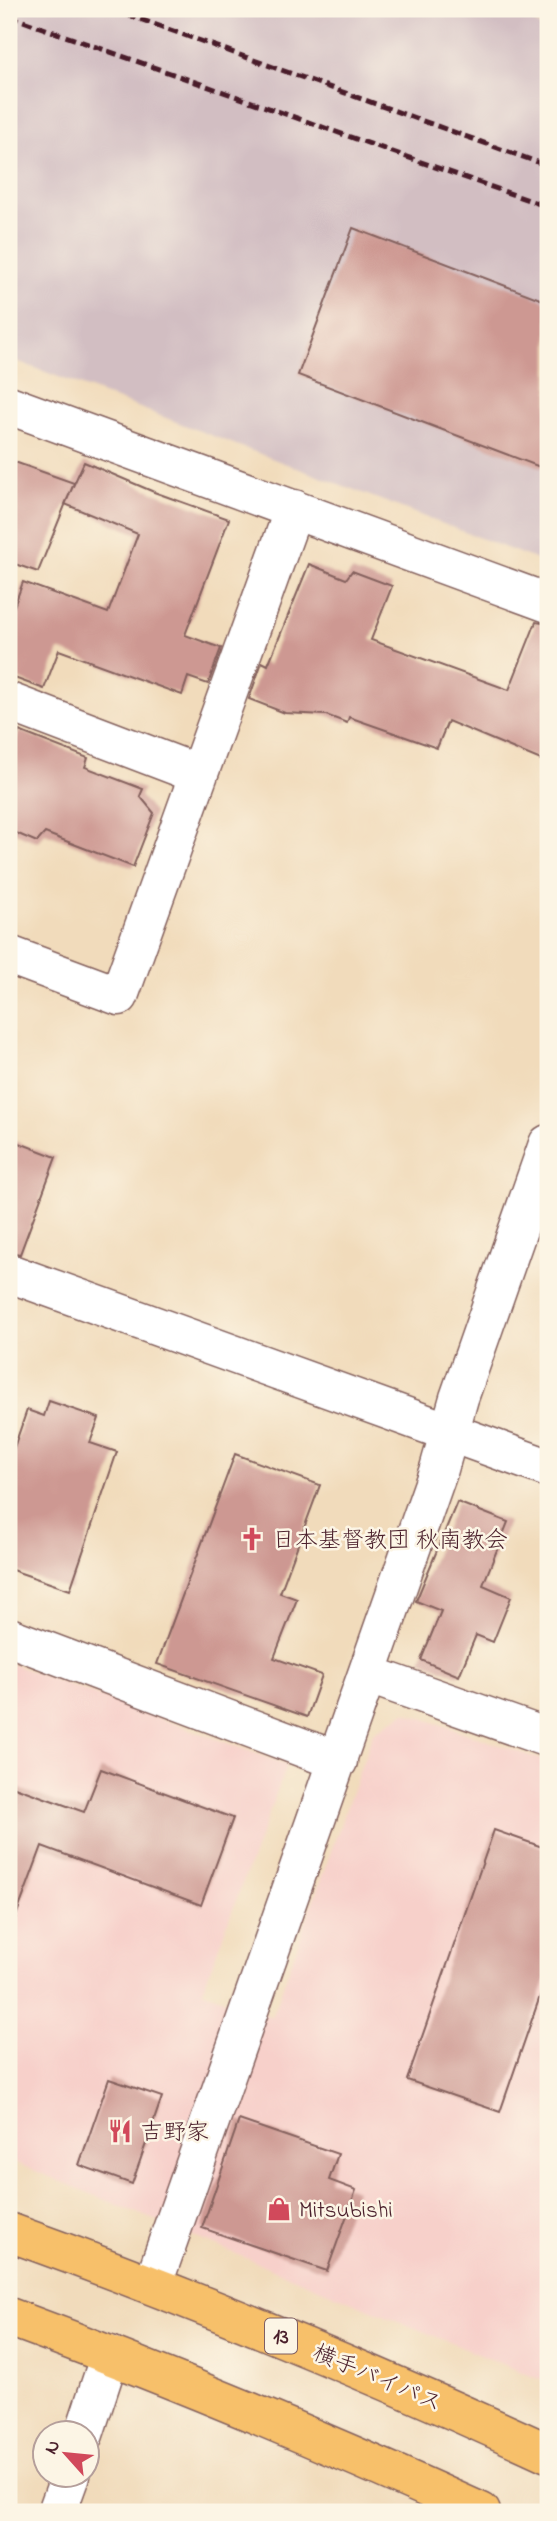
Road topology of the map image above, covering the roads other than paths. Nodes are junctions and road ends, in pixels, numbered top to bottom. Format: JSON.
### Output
{"nodes":[{"id":1,"x":9,"y":405,"type":"edge"},
{"id":2,"x":294,"y":509,"type":"junction"},
{"id":3,"x":548,"y":603,"type":"edge"},
{"id":4,"x":9,"y":702,"type":"edge"},
{"id":5,"x":198,"y":774,"type":"junction"},
{"id":6,"x":9,"y":955,"type":"edge"},
{"id":7,"x":548,"y":1144,"type":"edge"},
{"id":8,"x":9,"y":1273,"type":"edge"},
{"id":9,"x":449,"y":1432,"type":"junction"},
{"id":10,"x":548,"y":1468,"type":"edge"},
{"id":11,"x":9,"y":1637,"type":"edge"},
{"id":12,"x":367,"y":1674,"type":"junction"},
{"id":13,"x":548,"y":1738,"type":"edge"},
{"id":14,"x":338,"y":1761,"type":"junction"},
{"id":15,"x":9,"y":2232,"type":"edge"},
{"id":16,"x":153,"y":2284,"type":"junction"},
{"id":17,"x":9,"y":2318,"type":"edge"},
{"id":18,"x":110,"y":2354,"type":"junction"},
{"id":19,"x":89,"y":2420,"type":"edge"},
{"id":20,"x":548,"y":2453,"type":"edge"},
{"id":21,"x":65,"y":2490,"type":"edge"},
{"id":22,"x":57,"y":2512,"type":"edge"},
{"id":23,"x":481,"y":2512,"type":"edge"}],
"edges":[{"from":1,"to":2,"type":"street"},
{"from":2,"to":3,"type":"street"},
{"from":2,"to":5,"type":"street"},
{"from":4,"to":5,"type":"street"},
{"from":5,"to":6,"type":"street"},
{"from":7,"to":9,"type":"street"},
{"from":8,"to":9,"type":"street"},
{"from":9,"to":10,"type":"street"},
{"from":9,"to":12,"type":"street"},
{"from":11,"to":14,"type":"street"},
{"from":12,"to":13,"type":"street"},
{"from":12,"to":14,"type":"street"},
{"from":14,"to":16,"type":"street"},
{"from":15,"to":16,"type":"highway","name":"横手バイパス","number":"13"},
{"from":16,"to":20,"type":"highway","name":"横手バイパス","number":"13"},
{"from":17,"to":18,"type":"highway"},
{"from":18,"to":19,"type":"street"},
{"from":18,"to":23,"type":"highway"},
{"from":21,"to":22,"type":"street"}]}
